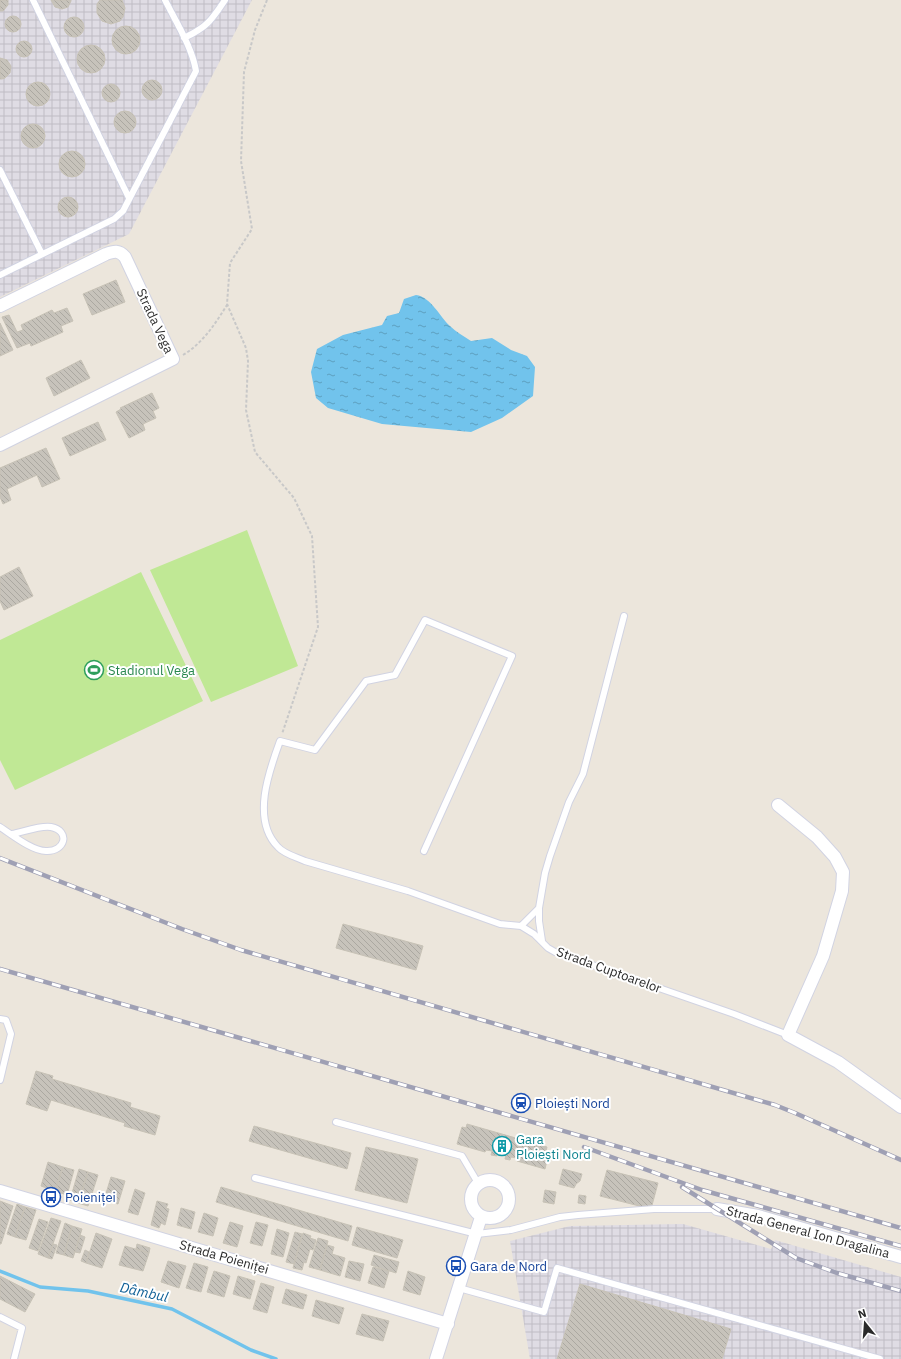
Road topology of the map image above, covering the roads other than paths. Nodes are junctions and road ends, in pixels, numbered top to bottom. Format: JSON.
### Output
{"nodes":[{"id":1,"x":33,"y":0,"type":"edge"},
{"id":2,"x":165,"y":0,"type":"edge"},
{"id":3,"x":225,"y":0,"type":"edge"},
{"id":4,"x":184,"y":38,"type":"junction"},
{"id":5,"x":0,"y":170,"type":"edge"},
{"id":6,"x":129,"y":198,"type":"junction"},
{"id":7,"x":42,"y":254,"type":"junction"},
{"id":8,"x":0,"y":275,"type":"edge"},
{"id":9,"x":0,"y":306,"type":"edge"},
{"id":10,"x":0,"y":445,"type":"edge"},
{"id":11,"x":624,"y":616,"type":"dead end"},
{"id":12,"x":778,"y":804,"type":"dead end"},
{"id":13,"x":0,"y":827,"type":"edge"},
{"id":14,"x":12,"y":834,"type":"junction"},
{"id":15,"x":424,"y":851,"type":"dead end"},
{"id":16,"x":539,"y":908,"type":"junction"},
{"id":17,"x":521,"y":926,"type":"junction"},
{"id":18,"x":542,"y":941,"type":"junction"},
{"id":19,"x":0,"y":1018,"type":"edge"},
{"id":20,"x":788,"y":1035,"type":"junction"},
{"id":21,"x":0,"y":1080,"type":"edge"},
{"id":22,"x":901,"y":1107,"type":"edge"},
{"id":23,"x":336,"y":1122,"type":"dead end"},
{"id":24,"x":255,"y":1178,"type":"dead end"},
{"id":25,"x":478,"y":1183,"type":"junction"},
{"id":26,"x":0,"y":1191,"type":"edge"},
{"id":27,"x":717,"y":1209,"type":"joint"},
{"id":28,"x":481,"y":1217,"type":"junction"},
{"id":29,"x":477,"y":1234,"type":"junction"},
{"id":30,"x":901,"y":1257,"type":"edge"},
{"id":31,"x":459,"y":1288,"type":"junction"},
{"id":32,"x":0,"y":1317,"type":"edge"},
{"id":33,"x":448,"y":1324,"type":"junction"},
{"id":34,"x":14,"y":1359,"type":"edge"},
{"id":35,"x":436,"y":1359,"type":"edge"},
{"id":36,"x":880,"y":1359,"type":"edge"}],
"edges":[{"from":1,"to":6,"type":"lane"},
{"from":2,"to":4,"type":"lane"},
{"from":3,"to":4,"type":"lane"},
{"from":4,"to":6,"type":"lane"},
{"from":5,"to":7,"type":"lane"},
{"from":6,"to":7,"type":"lane"},
{"from":7,"to":8,"type":"lane"},
{"from":9,"to":10,"type":"street","name":"Strada Vega"},
{"from":11,"to":16,"type":"lane"},
{"from":12,"to":20,"type":"street"},
{"from":13,"to":14,"type":"lane"},
{"from":14,"to":14,"type":"lane"},
{"from":15,"to":17,"type":"lane"},
{"from":16,"to":17,"type":"lane"},
{"from":16,"to":18,"type":"lane"},
{"from":17,"to":18,"type":"lane","name":"Strada Cuptoarelor"},
{"from":18,"to":20,"type":"lane","name":"Strada Cuptoarelor"},
{"from":19,"to":21,"type":"lane"},
{"from":20,"to":22,"type":"street","name":"Strada Cuptoarelor"},
{"from":23,"to":25,"type":"lane"},
{"from":24,"to":29,"type":"lane"},
{"from":25,"to":28,"type":"street"},
{"from":25,"to":28,"type":"street"},
{"from":26,"to":33,"type":"street","name":"Strada Poieniței"},
{"from":27,"to":29,"type":"lane","name":"Strada General Ion Dragalina"},
{"from":27,"to":30,"type":"street","name":"Strada General Ion Dragalina"},
{"from":28,"to":29,"type":"street"},
{"from":29,"to":31,"type":"street"},
{"from":31,"to":33,"type":"street"},
{"from":31,"to":36,"type":"lane"},
{"from":32,"to":34,"type":"lane"},
{"from":33,"to":35,"type":"street"}]}
